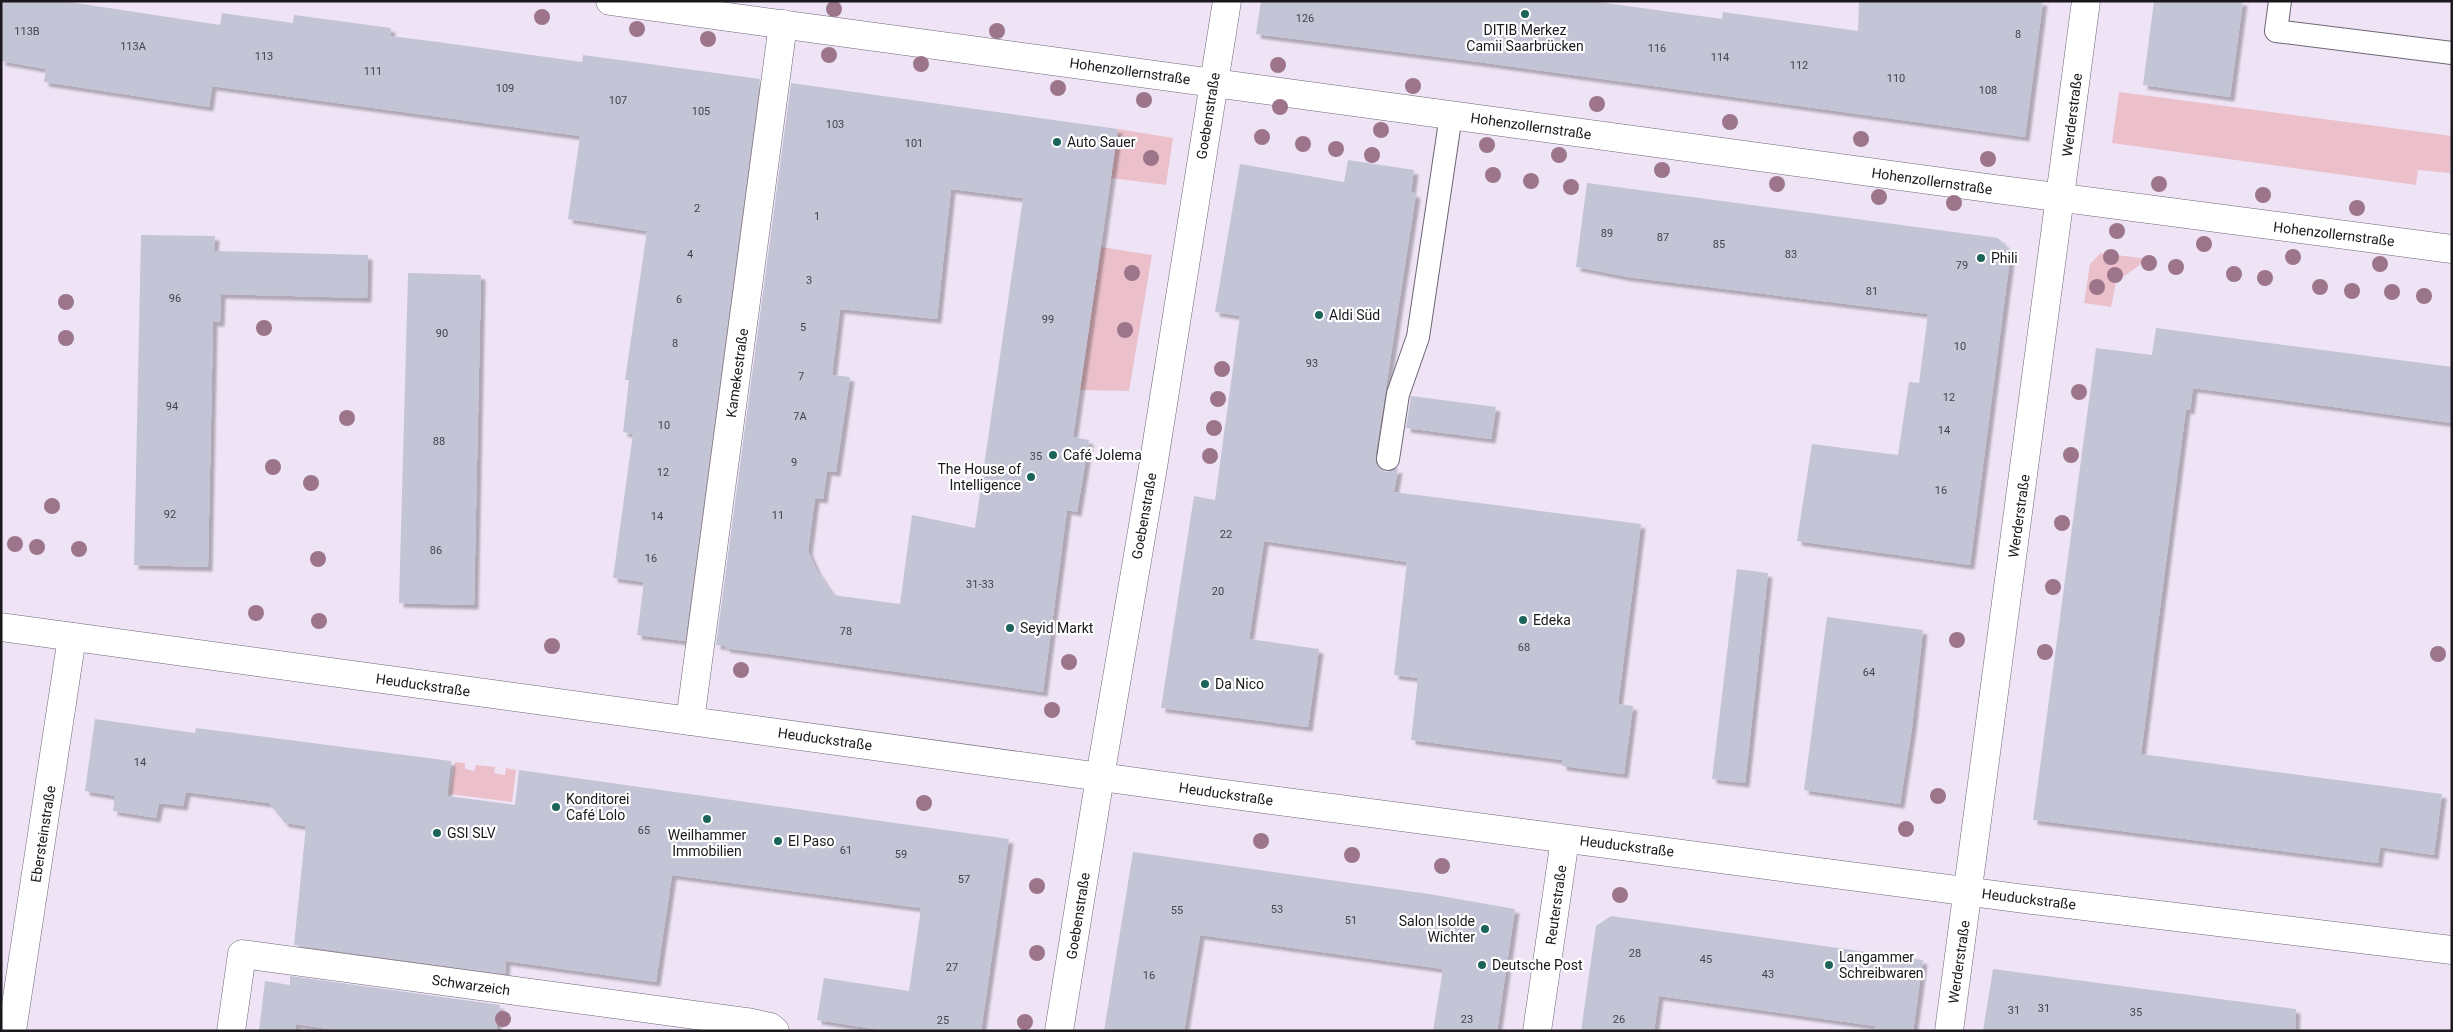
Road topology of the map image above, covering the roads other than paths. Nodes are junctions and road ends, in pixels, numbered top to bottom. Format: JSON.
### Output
{"nodes":[{"id":1,"x":610,"y":1,"type":"edge"},
{"id":2,"x":1227,"y":1,"type":"edge"},
{"id":3,"x":2086,"y":1,"type":"edge"},
{"id":4,"x":2280,"y":1,"type":"edge"},
{"id":5,"x":783,"y":24,"type":"junction"},
{"id":6,"x":2452,"y":53,"type":"edge"},
{"id":7,"x":1214,"y":82,"type":"junction"},
{"id":8,"x":1451,"y":115,"type":"junction"},
{"id":9,"x":2061,"y":198,"type":"junction"},
{"id":10,"x":2452,"y":248,"type":"edge"},
{"id":11,"x":1388,"y":459,"type":"dead end"},
{"id":12,"x":1,"y":627,"type":"edge"},
{"id":13,"x":72,"y":637,"type":"junction"},
{"id":14,"x":690,"y":721,"type":"junction"},
{"id":15,"x":1100,"y":777,"type":"junction"},
{"id":16,"x":1565,"y":839,"type":"junction"},
{"id":17,"x":1969,"y":892,"type":"junction"},
{"id":18,"x":2452,"y":950,"type":"edge"},
{"id":19,"x":12,"y":1031,"type":"edge"},
{"id":20,"x":232,"y":1031,"type":"edge"},
{"id":21,"x":775,"y":1031,"type":"edge"},
{"id":22,"x":1059,"y":1031,"type":"edge"},
{"id":23,"x":1537,"y":1031,"type":"edge"},
{"id":24,"x":1949,"y":1031,"type":"edge"}],
"edges":[{"from":1,"to":5,"type":"street","name":"Hohenzollernstraße"},
{"from":2,"to":7,"type":"street","name":"Goebenstraße"},
{"from":3,"to":9,"type":"street","name":"Werderstraße"},
{"from":4,"to":6,"type":"lane"},
{"from":5,"to":7,"type":"street","name":"Hohenzollernstraße"},
{"from":5,"to":14,"type":"street","name":"Kamekestraße"},
{"from":7,"to":8,"type":"street","name":"Hohenzollernstraße"},
{"from":7,"to":15,"type":"street","name":"Goebenstraße"},
{"from":8,"to":9,"type":"street","name":"Hohenzollernstraße"},
{"from":8,"to":11,"type":"lane"},
{"from":9,"to":10,"type":"street","name":"Hohenzollernstraße"},
{"from":9,"to":17,"type":"street","name":"Werderstraße"},
{"from":12,"to":13,"type":"street","name":"Heuduckstraße"},
{"from":13,"to":14,"type":"street","name":"Heuduckstraße"},
{"from":13,"to":19,"type":"street","name":"Ebersteinstraße"},
{"from":14,"to":15,"type":"street","name":"Heuduckstraße"},
{"from":15,"to":16,"type":"street","name":"Heuduckstraße"},
{"from":15,"to":22,"type":"street","name":"Goebenstraße"},
{"from":16,"to":17,"type":"street","name":"Heuduckstraße"},
{"from":16,"to":23,"type":"street","name":"Reuterstraße"},
{"from":17,"to":18,"type":"street","name":"Heuduckstraße"},
{"from":17,"to":24,"type":"street","name":"Werderstraße"},
{"from":20,"to":21,"type":"street","name":"Schwarzeich"}]}
